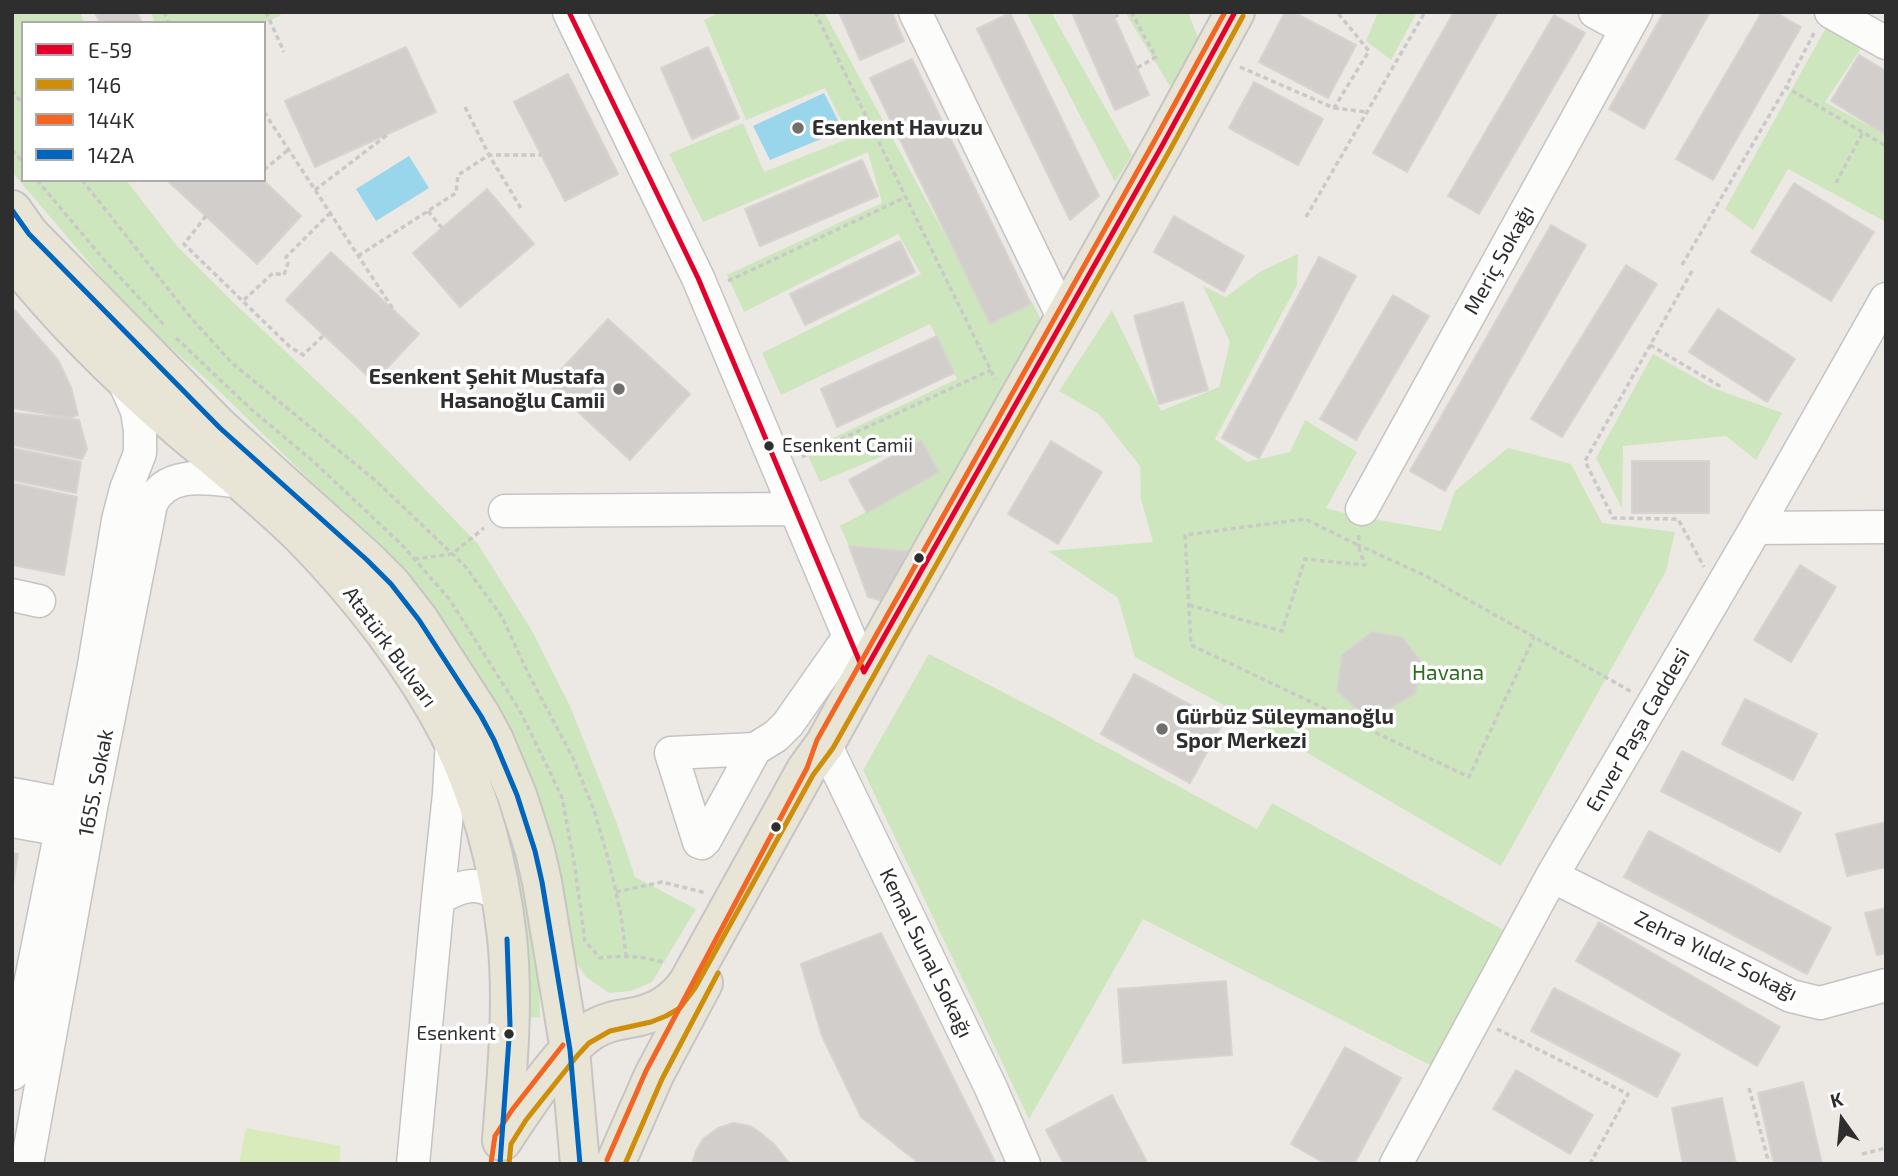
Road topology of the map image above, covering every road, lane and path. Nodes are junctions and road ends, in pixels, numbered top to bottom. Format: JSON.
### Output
{"nodes":[{"id":1,"x":266,"y":12,"type":"edge"},
{"id":2,"x":569,"y":12,"type":"edge"},
{"id":3,"x":815,"y":12,"type":"edge"},
{"id":4,"x":915,"y":12,"type":"edge"},
{"id":5,"x":1124,"y":12,"type":"edge"},
{"id":6,"x":1131,"y":12,"type":"edge"},
{"id":7,"x":1235,"y":12,"type":"edge"},
{"id":8,"x":1337,"y":12,"type":"edge"},
{"id":9,"x":1426,"y":12,"type":"edge"},
{"id":10,"x":1595,"y":12,"type":"edge"},
{"id":11,"x":1114,"y":17,"type":"dead end"},
{"id":12,"x":1825,"y":18,"type":"edge"},
{"id":13,"x":1631,"y":21,"type":"edge"},
{"id":14,"x":1886,"y":43,"type":"edge"},
{"id":15,"x":284,"y":52,"type":"dead end"},
{"id":16,"x":1212,"y":55,"type":"junction"},
{"id":17,"x":1137,"y":68,"type":"dead end"},
{"id":18,"x":1786,"y":87,"type":"junction"},
{"id":19,"x":465,"y":107,"type":"dead end"},
{"id":20,"x":1334,"y":108,"type":"junction"},
{"id":21,"x":1367,"y":112,"type":"junction"},
{"id":22,"x":266,"y":115,"type":"edge"},
{"id":23,"x":1863,"y":132,"type":"junction"},
{"id":24,"x":387,"y":135,"type":"dead end"},
{"id":25,"x":1886,"y":146,"type":"edge"},
{"id":26,"x":289,"y":149,"type":"junction"},
{"id":27,"x":489,"y":155,"type":"junction"},
{"id":28,"x":541,"y":155,"type":"dead end"},
{"id":29,"x":266,"y":168,"type":"edge"},
{"id":30,"x":1836,"y":183,"type":"dead end"},
{"id":31,"x":315,"y":190,"type":"junction"},
{"id":32,"x":906,"y":197,"type":"junction"},
{"id":33,"x":12,"y":210,"type":"edge"},
{"id":34,"x":522,"y":210,"type":"dead end"},
{"id":35,"x":428,"y":211,"type":"junction"},
{"id":36,"x":330,"y":213,"type":"junction"},
{"id":37,"x":206,"y":216,"type":"dead end"},
{"id":38,"x":1306,"y":217,"type":"dead end"},
{"id":39,"x":442,"y":228,"type":"dead end"},
{"id":40,"x":358,"y":256,"type":"junction"},
{"id":41,"x":12,"y":257,"type":"edge"},
{"id":42,"x":1682,"y":265,"type":"dead end"},
{"id":43,"x":1692,"y":271,"type":"dead end"},
{"id":44,"x":704,"y":293,"type":"junction"},
{"id":45,"x":1886,"y":299,"type":"edge"},
{"id":46,"x":244,"y":300,"type":"junction"},
{"id":47,"x":394,"y":312,"type":"dead end"},
{"id":48,"x":1064,"y":319,"type":"junction"},
{"id":49,"x":324,"y":335,"type":"dead end"},
{"id":50,"x":1650,"y":345,"type":"junction"},
{"id":51,"x":991,"y":370,"type":"junction"},
{"id":52,"x":1723,"y":388,"type":"dead end"},
{"id":53,"x":1011,"y":413,"type":"junction"},
{"id":54,"x":220,"y":428,"type":"junction"},
{"id":55,"x":156,"y":434,"type":"junction"},
{"id":56,"x":778,"y":468,"type":"junction"},
{"id":57,"x":195,"y":478,"type":"junction"},
{"id":58,"x":243,"y":482,"type":"junction"},
{"id":59,"x":795,"y":509,"type":"junction"},
{"id":60,"x":1362,"y":509,"type":"joint"},
{"id":61,"x":505,"y":511,"type":"joint"},
{"id":62,"x":1886,"y":527,"type":"edge"},
{"id":63,"x":1756,"y":528,"type":"junction"},
{"id":64,"x":1358,"y":545,"type":"junction"},
{"id":65,"x":414,"y":559,"type":"dead end"},
{"id":66,"x":1718,"y":594,"type":"junction"},
{"id":67,"x":1189,"y":605,"type":"junction"},
{"id":68,"x":849,"y":637,"type":"junction"},
{"id":69,"x":1535,"y":637,"type":"junction"},
{"id":70,"x":864,"y":672,"type":"junction"},
{"id":71,"x":1653,"y":704,"type":"junction"},
{"id":72,"x":452,"y":739,"type":"junction"},
{"id":73,"x":825,"y":744,"type":"junction"},
{"id":74,"x":755,"y":749,"type":"dead end"},
{"id":75,"x":12,"y":794,"type":"edge"},
{"id":76,"x":517,"y":794,"type":"junction"},
{"id":77,"x":75,"y":819,"type":"junction"},
{"id":78,"x":12,"y":821,"type":"edge"},
{"id":79,"x":483,"y":822,"type":"junction"},
{"id":80,"x":443,"y":854,"type":"junction"},
{"id":81,"x":1552,"y":876,"type":"junction"},
{"id":82,"x":616,"y":892,"type":"dead end"},
{"id":83,"x":501,"y":898,"type":"junction"},
{"id":84,"x":438,"y":899,"type":"junction"},
{"id":85,"x":735,"y":900,"type":"junction"},
{"id":86,"x":625,"y":955,"type":"dead end"},
{"id":87,"x":555,"y":956,"type":"junction"},
{"id":88,"x":695,"y":971,"type":"junction"},
{"id":89,"x":1886,"y":985,"type":"edge"},
{"id":90,"x":1475,"y":1018,"type":"junction"},
{"id":91,"x":617,"y":1020,"type":"junction"},
{"id":92,"x":570,"y":1050,"type":"junction"},
{"id":93,"x":12,"y":1074,"type":"edge"},
{"id":94,"x":1749,"y":1088,"type":"dead end"},
{"id":95,"x":25,"y":1105,"type":"edge"},
{"id":96,"x":1886,"y":1148,"type":"edge"},
{"id":97,"x":501,"y":1152,"type":"edge"},
{"id":98,"x":1862,"y":1154,"type":"dead end"},
{"id":99,"x":27,"y":1164,"type":"edge"},
{"id":100,"x":414,"y":1164,"type":"edge"},
{"id":101,"x":580,"y":1164,"type":"edge"},
{"id":102,"x":615,"y":1164,"type":"edge"},
{"id":103,"x":1024,"y":1164,"type":"edge"},
{"id":104,"x":1396,"y":1164,"type":"edge"},
{"id":105,"x":1590,"y":1164,"type":"edge"},
{"id":106,"x":1769,"y":1164,"type":"edge"}],
"edges":[{"from":1,"to":15,"type":"path"},
{"from":2,"to":44,"type":"street"},
{"from":3,"to":32,"type":"path"},
{"from":4,"to":48,"type":"street"},
{"from":5,"to":11,"type":"path"},
{"from":6,"to":17,"type":"path"},
{"from":7,"to":16,"type":"main road"},
{"from":8,"to":20,"type":"path"},
{"from":9,"to":21,"type":"path"},
{"from":10,"to":13,"type":"street"},
{"from":12,"to":14,"type":"street"},
{"from":12,"to":18,"type":"path"},
{"from":13,"to":60,"type":"street","name":"Meriç Sokağı"},
{"from":16,"to":20,"type":"path"},
{"from":16,"to":48,"type":"main road"},
{"from":18,"to":23,"type":"path"},
{"from":18,"to":42,"type":"path"},
{"from":19,"to":27,"type":"path"},
{"from":20,"to":21,"type":"path"},
{"from":21,"to":38,"type":"path"},
{"from":22,"to":26,"type":"path"},
{"from":23,"to":25,"type":"path"},
{"from":23,"to":30,"type":"path"},
{"from":24,"to":31,"type":"path"},
{"from":26,"to":29,"type":"path"},
{"from":26,"to":31,"type":"path"},
{"from":27,"to":28,"type":"path"},
{"from":27,"to":34,"type":"path"},
{"from":27,"to":35,"type":"path"},
{"from":31,"to":36,"type":"path"},
{"from":32,"to":44,"type":"path"},
{"from":32,"to":51,"type":"path"},
{"from":33,"to":54,"type":"main road","name":"Atatürk Bulvarı"},
{"from":35,"to":39,"type":"path"},
{"from":35,"to":40,"type":"path"},
{"from":36,"to":40,"type":"path"},
{"from":36,"to":46,"type":"path"},
{"from":37,"to":46,"type":"path"},
{"from":40,"to":47,"type":"path"},
{"from":41,"to":55,"type":"main road","name":"Atatürk Bulvarı"},
{"from":43,"to":50,"type":"path"},
{"from":44,"to":56,"type":"street"},
{"from":45,"to":63,"type":"street","name":"Enver Paşa Caddesi"},
{"from":46,"to":49,"type":"path"},
{"from":48,"to":53,"type":"main road"},
{"from":50,"to":52,"type":"path"},
{"from":50,"to":66,"type":"path"},
{"from":51,"to":53,"type":"path"},
{"from":51,"to":56,"type":"path"},
{"from":53,"to":70,"type":"main road"},
{"from":54,"to":55,"type":"main road"},
{"from":54,"to":76,"type":"main road","name":"Atatürk Bulvarı"},
{"from":55,"to":57,"type":"street"},
{"from":55,"to":58,"type":"main road","name":"Atatürk Bulvarı"},
{"from":55,"to":77,"type":"street","name":"1655. Sokak"},
{"from":56,"to":59,"type":"street"},
{"from":57,"to":58,"type":"street","name":"1655. Sokak"},
{"from":57,"to":77,"type":"street","name":"1655. Sokak"},
{"from":58,"to":72,"type":"main road","name":"Atatürk Bulvarı"},
{"from":59,"to":61,"type":"street"},
{"from":59,"to":68,"type":"street"},
{"from":60,"to":64,"type":"path"},
{"from":61,"to":65,"type":"path"},
{"from":62,"to":63,"type":"street"},
{"from":63,"to":66,"type":"street","name":"Enver Paşa Caddesi"},
{"from":64,"to":67,"type":"path"},
{"from":64,"to":67,"type":"path"},
{"from":64,"to":69,"type":"path"},
{"from":66,"to":71,"type":"street","name":"Enver Paşa Caddesi"},
{"from":67,"to":69,"type":"path"},
{"from":68,"to":70,"type":"street"},
{"from":68,"to":74,"type":"street"},
{"from":69,"to":71,"type":"path"},
{"from":70,"to":73,"type":"main road"},
{"from":71,"to":81,"type":"street","name":"Enver Paşa Caddesi"},
{"from":72,"to":79,"type":"main road","name":"Atatürk Bulvarı"},
{"from":72,"to":80,"type":"street"},
{"from":73,"to":85,"type":"main road"},
{"from":73,"to":102,"type":"main road"},
{"from":73,"to":103,"type":"street","name":"Kemal Sunal Sokağı"},
{"from":75,"to":77,"type":"street"},
{"from":76,"to":79,"type":"street"},
{"from":76,"to":87,"type":"main road","name":"Atatürk Bulvarı"},
{"from":77,"to":78,"type":"street"},
{"from":77,"to":93,"type":"street","name":"1655. Sokak"},
{"from":77,"to":95,"type":"street","name":"1655. Sokak"},
{"from":79,"to":80,"type":"street"},
{"from":79,"to":83,"type":"main road","name":"Atatürk Bulvarı"},
{"from":80,"to":84,"type":"street"},
{"from":81,"to":89,"type":"street","name":"Zehra Yıldız Sokağı"},
{"from":81,"to":90,"type":"street","name":"Enver Paşa Caddesi"},
{"from":82,"to":85,"type":"path"},
{"from":83,"to":84,"type":"street"},
{"from":83,"to":97,"type":"main road","name":"Atatürk Bulvarı"},
{"from":84,"to":100,"type":"street"},
{"from":85,"to":88,"type":"main road"},
{"from":86,"to":88,"type":"path"},
{"from":87,"to":91,"type":"main road"},
{"from":87,"to":92,"type":"main road","name":"Atatürk Bulvarı"},
{"from":88,"to":91,"type":"main road"},
{"from":90,"to":104,"type":"street","name":"Enver Paşa Caddesi"},
{"from":90,"to":105,"type":"path"},
{"from":91,"to":92,"type":"main road"},
{"from":92,"to":97,"type":"main road"},
{"from":92,"to":101,"type":"main road","name":"Atatürk Bulvarı"},
{"from":94,"to":106,"type":"path"},
{"from":95,"to":99,"type":"street","name":"1655. Sokak"},
{"from":96,"to":98,"type":"path"}]}
